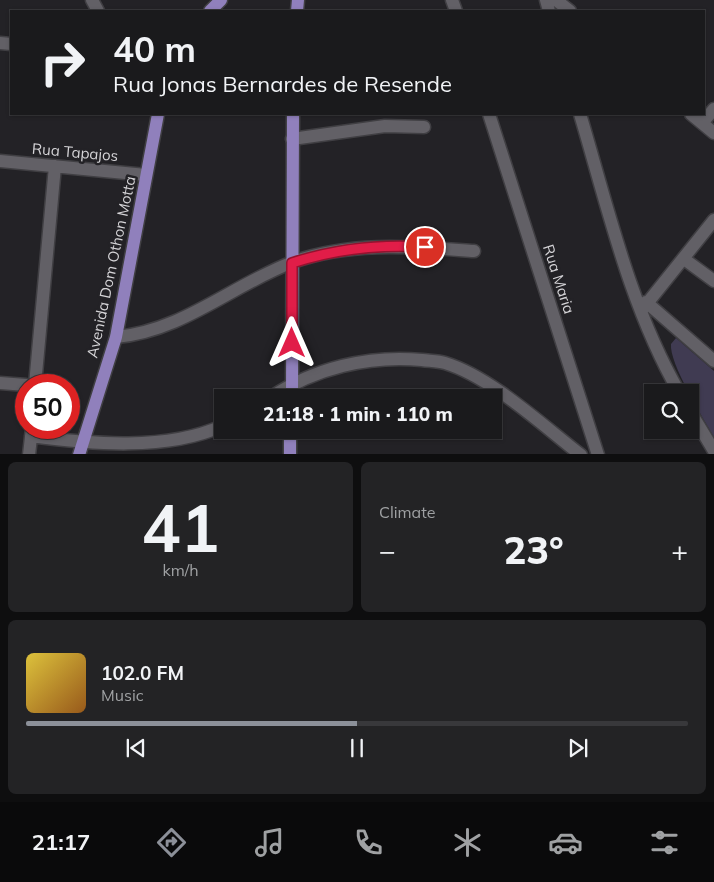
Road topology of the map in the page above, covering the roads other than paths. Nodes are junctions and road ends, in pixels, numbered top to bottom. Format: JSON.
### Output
{"nodes":[{"id":1,"x":221,"y":0,"type":"edge"},
{"id":2,"x":556,"y":0,"type":"edge"},
{"id":3,"x":211,"y":10,"type":"edge"},
{"id":4,"x":569,"y":10,"type":"edge"},
{"id":5,"x":714,"y":109,"type":"edge"},
{"id":6,"x":158,"y":115,"type":"edge"},
{"id":7,"x":292,"y":115,"type":"edge"},
{"id":8,"x":489,"y":115,"type":"edge"},
{"id":9,"x":580,"y":115,"type":"edge"},
{"id":10,"x":692,"y":115,"type":"edge"},
{"id":11,"x":702,"y":123,"type":"junction"},
{"id":12,"x":424,"y":127,"type":"dead end"},
{"id":13,"x":714,"y":133,"type":"edge"},
{"id":14,"x":292,"y":138,"type":"junction"},
{"id":15,"x":0,"y":161,"type":"edge"},
{"id":16,"x":54,"y":166,"type":"junction"},
{"id":17,"x":146,"y":175,"type":"junction"},
{"id":18,"x":714,"y":220,"type":"edge"},
{"id":19,"x":474,"y":251,"type":"dead end"},
{"id":20,"x":684,"y":259,"type":"junction"},
{"id":21,"x":292,"y":263,"type":"junction"},
{"id":22,"x":714,"y":281,"type":"edge"},
{"id":23,"x":644,"y":306,"type":"junction"},
{"id":24,"x":116,"y":338,"type":"junction"},
{"id":25,"x":714,"y":361,"type":"edge"},
{"id":26,"x":36,"y":374,"type":"edge"},
{"id":27,"x":0,"y":383,"type":"edge"},
{"id":28,"x":292,"y":383,"type":"junction"},
{"id":29,"x":15,"y":384,"type":"edge"},
{"id":30,"x":676,"y":384,"type":"edge"},
{"id":31,"x":283,"y":389,"type":"edge"},
{"id":32,"x":292,"y":389,"type":"edge"},
{"id":33,"x":699,"y":426,"type":"edge"},
{"id":34,"x":214,"y":430,"type":"edge"},
{"id":35,"x":30,"y":439,"type":"edge"},
{"id":36,"x":52,"y":439,"type":"edge"},
{"id":37,"x":290,"y":439,"type":"edge"},
{"id":38,"x":82,"y":449,"type":"edge"},
{"id":39,"x":714,"y":451,"type":"edge"},
{"id":40,"x":29,"y":454,"type":"edge"},
{"id":41,"x":290,"y":454,"type":"edge"},
{"id":42,"x":581,"y":454,"type":"edge"},
{"id":43,"x":598,"y":454,"type":"edge"}],
"edges":[{"from":1,"to":3,"type":"main road"},
{"from":2,"to":4,"type":"street"},
{"from":5,"to":11,"type":"street"},
{"from":6,"to":17,"type":"main road","name":"Avenida Dom Othon Motta"},
{"from":7,"to":14,"type":"main road"},
{"from":8,"to":43,"type":"street","name":"Rua Maria"},
{"from":9,"to":23,"type":"street"},
{"from":10,"to":11,"type":"street"},
{"from":11,"to":13,"type":"street"},
{"from":12,"to":14,"type":"street"},
{"from":14,"to":21,"type":"main road"},
{"from":15,"to":16,"type":"street","name":"Rua Tapajos"},
{"from":16,"to":17,"type":"street","name":"Rua Tapajos"},
{"from":16,"to":26,"type":"street"},
{"from":17,"to":24,"type":"main road","name":"Avenida Dom Othon Motta"},
{"from":18,"to":20,"type":"street"},
{"from":19,"to":21,"type":"street"},
{"from":20,"to":22,"type":"street"},
{"from":20,"to":23,"type":"street"},
{"from":21,"to":24,"type":"street"},
{"from":21,"to":28,"type":"main road"},
{"from":23,"to":25,"type":"street"},
{"from":23,"to":30,"type":"street"},
{"from":24,"to":38,"type":"main road","name":"Avenida Dom Othon Motta"},
{"from":27,"to":29,"type":"street"},
{"from":28,"to":31,"type":"street"},
{"from":28,"to":32,"type":"main road"},
{"from":28,"to":42,"type":"street"},
{"from":33,"to":39,"type":"street"},
{"from":34,"to":38,"type":"street"},
{"from":35,"to":40,"type":"street"},
{"from":36,"to":38,"type":"street"},
{"from":37,"to":41,"type":"main road"}]}
